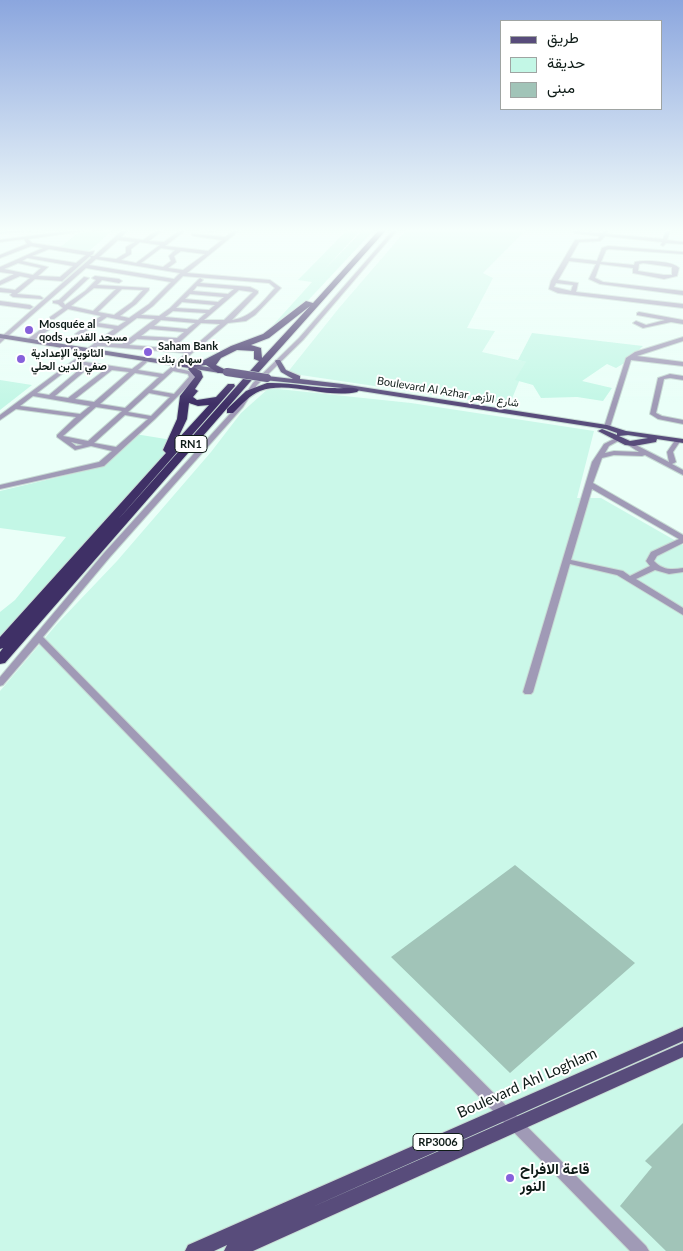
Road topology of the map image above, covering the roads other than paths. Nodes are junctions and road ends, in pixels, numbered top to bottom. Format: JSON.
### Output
{"nodes":[{"id":1,"x":22,"y":287,"type":"edge"},
{"id":2,"x":53,"y":287,"type":"edge"},
{"id":3,"x":76,"y":287,"type":"edge"},
{"id":4,"x":91,"y":287,"type":"edge"},
{"id":5,"x":115,"y":287,"type":"edge"},
{"id":6,"x":169,"y":287,"type":"edge"},
{"id":7,"x":194,"y":287,"type":"edge"},
{"id":8,"x":232,"y":287,"type":"edge"},
{"id":9,"x":278,"y":287,"type":"edge"},
{"id":10,"x":325,"y":287,"type":"edge"},
{"id":11,"x":331,"y":287,"type":"edge"},
{"id":12,"x":345,"y":287,"type":"edge"},
{"id":13,"x":552,"y":287,"type":"edge"},
{"id":14,"x":575,"y":287,"type":"edge"},
{"id":15,"x":638,"y":287,"type":"edge"},
{"id":16,"x":120,"y":288,"type":"junction"},
{"id":17,"x":238,"y":288,"type":"junction"},
{"id":18,"x":58,"y":289,"type":"joint"},
{"id":19,"x":648,"y":289,"type":"junction"},
{"id":20,"x":0,"y":290,"type":"edge"},
{"id":21,"x":73,"y":290,"type":"junction"},
{"id":22,"x":16,"y":292,"type":"junction"},
{"id":23,"x":189,"y":292,"type":"junction"},
{"id":24,"x":573,"y":293,"type":"junction"},
{"id":25,"x":683,"y":293,"type":"edge"},
{"id":26,"x":229,"y":296,"type":"junction"},
{"id":27,"x":315,"y":298,"type":"junction"},
{"id":28,"x":42,"y":300,"type":"junction"},
{"id":29,"x":181,"y":300,"type":"junction"},
{"id":30,"x":645,"y":301,"type":"junction"},
{"id":31,"x":60,"y":302,"type":"junction"},
{"id":32,"x":0,"y":303,"type":"edge"},
{"id":33,"x":10,"y":304,"type":"junction"},
{"id":34,"x":219,"y":304,"type":"junction"},
{"id":35,"x":69,"y":306,"type":"junction"},
{"id":36,"x":683,"y":306,"type":"edge"},
{"id":37,"x":30,"y":307,"type":"junction"},
{"id":38,"x":172,"y":309,"type":"junction"},
{"id":39,"x":0,"y":311,"type":"edge"},
{"id":40,"x":95,"y":312,"type":"junction"},
{"id":41,"x":210,"y":312,"type":"junction"},
{"id":42,"x":639,"y":314,"type":"dead end"},
{"id":43,"x":106,"y":315,"type":"junction"},
{"id":44,"x":115,"y":317,"type":"junction"},
{"id":45,"x":52,"y":318,"type":"dead end"},
{"id":46,"x":133,"y":318,"type":"junction"},
{"id":47,"x":160,"y":318,"type":"junction"},
{"id":48,"x":248,"y":318,"type":"joint"},
{"id":49,"x":671,"y":320,"type":"junction"},
{"id":50,"x":199,"y":322,"type":"junction"},
{"id":51,"x":683,"y":322,"type":"edge"},
{"id":52,"x":636,"y":323,"type":"dead end"},
{"id":53,"x":93,"y":324,"type":"junction"},
{"id":54,"x":224,"y":324,"type":"junction"},
{"id":55,"x":48,"y":326,"type":"dead end"},
{"id":56,"x":120,"y":328,"type":"junction"},
{"id":57,"x":148,"y":328,"type":"junction"},
{"id":58,"x":188,"y":331,"type":"junction"},
{"id":59,"x":78,"y":334,"type":"dead end"},
{"id":60,"x":1,"y":337,"type":"edge"},
{"id":61,"x":136,"y":337,"type":"junction"},
{"id":62,"x":683,"y":339,"type":"edge"},
{"id":63,"x":30,"y":340,"type":"junction"},
{"id":64,"x":179,"y":340,"type":"junction"},
{"id":65,"x":98,"y":344,"type":"junction"},
{"id":66,"x":665,"y":344,"type":"junction"},
{"id":67,"x":124,"y":346,"type":"junction"},
{"id":68,"x":683,"y":347,"type":"edge"},
{"id":69,"x":167,"y":350,"type":"junction"},
{"id":70,"x":88,"y":351,"type":"junction"},
{"id":71,"x":192,"y":352,"type":"junction"},
{"id":72,"x":630,"y":357,"type":"junction"},
{"id":73,"x":258,"y":359,"type":"junction"},
{"id":74,"x":278,"y":361,"type":"junction"},
{"id":75,"x":75,"y":362,"type":"junction"},
{"id":76,"x":144,"y":362,"type":"junction"},
{"id":77,"x":90,"y":364,"type":"junction"},
{"id":78,"x":683,"y":364,"type":"edge"},
{"id":79,"x":112,"y":367,"type":"junction"},
{"id":80,"x":180,"y":369,"type":"junction"},
{"id":81,"x":134,"y":370,"type":"junction"},
{"id":82,"x":223,"y":373,"type":"junction"},
{"id":83,"x":683,"y":378,"type":"edge"},
{"id":84,"x":266,"y":379,"type":"junction"},
{"id":85,"x":354,"y":390,"type":"junction"},
{"id":86,"x":369,"y":390,"type":"junction"},
{"id":87,"x":148,"y":391,"type":"junction"},
{"id":88,"x":32,"y":394,"type":"junction"},
{"id":89,"x":249,"y":394,"type":"junction"},
{"id":90,"x":174,"y":396,"type":"junction"},
{"id":91,"x":50,"y":397,"type":"junction"},
{"id":92,"x":219,"y":399,"type":"junction"},
{"id":93,"x":70,"y":400,"type":"junction"},
{"id":94,"x":95,"y":405,"type":"junction"},
{"id":95,"x":14,"y":407,"type":"junction"},
{"id":96,"x":125,"y":412,"type":"junction"},
{"id":97,"x":81,"y":416,"type":"junction"},
{"id":98,"x":0,"y":418,"type":"edge"},
{"id":99,"x":153,"y":418,"type":"junction"},
{"id":100,"x":683,"y":422,"type":"edge"},
{"id":101,"x":607,"y":427,"type":"junction"},
{"id":102,"x":620,"y":436,"type":"junction"},
{"id":103,"x":638,"y":439,"type":"junction"},
{"id":104,"x":678,"y":440,"type":"edge"},
{"id":105,"x":90,"y":444,"type":"junction"},
{"id":106,"x":628,"y":444,"type":"junction"},
{"id":107,"x":118,"y":450,"type":"junction"},
{"id":108,"x":598,"y":456,"type":"junction"},
{"id":109,"x":653,"y":457,"type":"junction"},
{"id":110,"x":672,"y":462,"type":"junction"},
{"id":111,"x":683,"y":467,"type":"edge"},
{"id":112,"x":168,"y":469,"type":"junction"},
{"id":113,"x":683,"y":473,"type":"edge"},
{"id":114,"x":590,"y":484,"type":"junction"},
{"id":115,"x":0,"y":487,"type":"edge"},
{"id":116,"x":128,"y":500,"type":"junction"},
{"id":117,"x":683,"y":539,"type":"edge"},
{"id":118,"x":566,"y":561,"type":"junction"},
{"id":119,"x":654,"y":566,"type":"junction"},
{"id":120,"x":683,"y":570,"type":"edge"},
{"id":121,"x":630,"y":579,"type":"junction"},
{"id":122,"x":683,"y":612,"type":"edge"},
{"id":123,"x":38,"y":637,"type":"junction"},
{"id":124,"x":0,"y":645,"type":"edge"},
{"id":125,"x":0,"y":660,"type":"edge"},
{"id":126,"x":0,"y":683,"type":"edge"},
{"id":127,"x":528,"y":692,"type":"dead end"},
{"id":128,"x":683,"y":1034,"type":"edge"},
{"id":129,"x":683,"y":1050,"type":"edge"},
{"id":130,"x":505,"y":1112,"type":"junction"},
{"id":131,"x":518,"y":1125,"type":"junction"},
{"id":132,"x":421,"y":1158,"type":"junction"},
{"id":133,"x":256,"y":1232,"type":"junction"},
{"id":134,"x":194,"y":1251,"type":"edge"},
{"id":135,"x":233,"y":1251,"type":"edge"},
{"id":136,"x":641,"y":1251,"type":"edge"}],
"edges":[{"from":1,"to":22,"type":"street"},
{"from":2,"to":28,"type":"street"},
{"from":3,"to":21,"type":"street"},
{"from":4,"to":35,"type":"street"},
{"from":5,"to":16,"type":"street"},
{"from":6,"to":46,"type":"street"},
{"from":7,"to":23,"type":"street"},
{"from":8,"to":17,"type":"street"},
{"from":9,"to":48,"type":"street"},
{"from":10,"to":27,"type":"highway","number":"RN1"},
{"from":11,"to":112,"type":"highway","number":"RN1"},
{"from":12,"to":74,"type":"street"},
{"from":13,"to":24,"type":"street"},
{"from":14,"to":24,"type":"street"},
{"from":15,"to":19,"type":"street"},
{"from":16,"to":40,"type":"street"},
{"from":16,"to":44,"type":"street"},
{"from":17,"to":26,"type":"street"},
{"from":17,"to":54,"type":"street"},
{"from":18,"to":21,"type":"street"},
{"from":18,"to":28,"type":"street"},
{"from":19,"to":25,"type":"street"},
{"from":19,"to":30,"type":"street"},
{"from":20,"to":22,"type":"street"},
{"from":21,"to":31,"type":"street"},
{"from":22,"to":28,"type":"street"},
{"from":23,"to":26,"type":"street"},
{"from":23,"to":29,"type":"street"},
{"from":24,"to":30,"type":"street"},
{"from":26,"to":34,"type":"street"},
{"from":27,"to":73,"type":"highway","number":"RN1"},
{"from":27,"to":80,"type":"highway"},
{"from":28,"to":31,"type":"street"},
{"from":28,"to":37,"type":"street"},
{"from":28,"to":60,"type":"street"},
{"from":29,"to":34,"type":"street"},
{"from":29,"to":38,"type":"street"},
{"from":30,"to":36,"type":"street"},
{"from":31,"to":35,"type":"street"},
{"from":32,"to":33,"type":"street"},
{"from":33,"to":37,"type":"street"},
{"from":33,"to":39,"type":"street"},
{"from":34,"to":41,"type":"street"},
{"from":35,"to":40,"type":"street"},
{"from":35,"to":45,"type":"street"},
{"from":37,"to":60,"type":"street"},
{"from":38,"to":41,"type":"street"},
{"from":38,"to":47,"type":"street"},
{"from":40,"to":43,"type":"street"},
{"from":41,"to":50,"type":"street"},
{"from":42,"to":49,"type":"street"},
{"from":43,"to":44,"type":"street"},
{"from":43,"to":53,"type":"street"},
{"from":44,"to":46,"type":"street"},
{"from":46,"to":47,"type":"street"},
{"from":46,"to":56,"type":"street"},
{"from":47,"to":50,"type":"street"},
{"from":47,"to":57,"type":"street"},
{"from":48,"to":54,"type":"street"},
{"from":49,"to":51,"type":"street"},
{"from":49,"to":52,"type":"street"},
{"from":50,"to":54,"type":"street"},
{"from":50,"to":58,"type":"street"},
{"from":53,"to":56,"type":"street"},
{"from":53,"to":59,"type":"street"},
{"from":54,"to":71,"type":"street"},
{"from":55,"to":63,"type":"street"},
{"from":56,"to":65,"type":"street"},
{"from":57,"to":58,"type":"street"},
{"from":57,"to":61,"type":"street"},
{"from":58,"to":64,"type":"street"},
{"from":60,"to":63,"type":"main road"},
{"from":60,"to":70,"type":"main road"},
{"from":61,"to":64,"type":"street"},
{"from":61,"to":67,"type":"street"},
{"from":62,"to":66,"type":"street"},
{"from":63,"to":70,"type":"main road"},
{"from":64,"to":69,"type":"street"},
{"from":65,"to":67,"type":"street"},
{"from":65,"to":70,"type":"street"},
{"from":66,"to":68,"type":"street"},
{"from":66,"to":72,"type":"street"},
{"from":67,"to":69,"type":"street"},
{"from":69,"to":71,"type":"street"},
{"from":70,"to":75,"type":"street"},
{"from":70,"to":76,"type":"main road"},
{"from":70,"to":80,"type":"main road"},
{"from":71,"to":80,"type":"street"},
{"from":72,"to":78,"type":"street"},
{"from":72,"to":101,"type":"street"},
{"from":73,"to":82,"type":"highway"},
{"from":73,"to":92,"type":"highway","number":"RN1"},
{"from":74,"to":86,"type":"main road"},
{"from":74,"to":89,"type":"street"},
{"from":75,"to":77,"type":"street"},
{"from":75,"to":88,"type":"street"},
{"from":76,"to":80,"type":"main road"},
{"from":76,"to":81,"type":"street"},
{"from":77,"to":79,"type":"street"},
{"from":77,"to":91,"type":"street"},
{"from":79,"to":81,"type":"street"},
{"from":79,"to":93,"type":"street"},
{"from":80,"to":81,"type":"street"},
{"from":80,"to":82,"type":"main road"},
{"from":80,"to":87,"type":"street"},
{"from":80,"to":90,"type":"street"},
{"from":80,"to":116,"type":"highway"},
{"from":81,"to":94,"type":"street"},
{"from":82,"to":84,"type":"main road","bridge":true},
{"from":82,"to":92,"type":"highway"},
{"from":83,"to":100,"type":"street"},
{"from":84,"to":85,"type":"main road","name":"Boulevard Al Azhar شارع الأزهر"},
{"from":84,"to":86,"type":"main road","name":"Boulevard Al Azhar شارع الأزهر"},
{"from":85,"to":89,"type":"highway"},
{"from":85,"to":102,"type":"main road","name":"Boulevard Al Azhar شارع الأزهر"},
{"from":86,"to":101,"type":"main road","name":"Boulevard Al Azhar شارع الأزهر"},
{"from":87,"to":90,"type":"street"},
{"from":87,"to":96,"type":"street"},
{"from":88,"to":91,"type":"street"},
{"from":88,"to":95,"type":"street"},
{"from":89,"to":112,"type":"highway"},
{"from":89,"to":123,"type":"street"},
{"from":90,"to":99,"type":"street"},
{"from":91,"to":93,"type":"street"},
{"from":92,"to":116,"type":"highway","number":"RN1"},
{"from":93,"to":94,"type":"street"},
{"from":94,"to":96,"type":"street"},
{"from":94,"to":97,"type":"street"},
{"from":95,"to":97,"type":"street"},
{"from":95,"to":98,"type":"street"},
{"from":96,"to":99,"type":"street"},
{"from":96,"to":105,"type":"street"},
{"from":97,"to":105,"type":"street"},
{"from":99,"to":107,"type":"street"},
{"from":101,"to":102,"type":"main road","name":"Boulevard Al Azhar شارع الأزهر"},
{"from":102,"to":103,"type":"main road"},
{"from":102,"to":106,"type":"main road"},
{"from":102,"to":108,"type":"street"},
{"from":103,"to":104,"type":"main road"},
{"from":103,"to":106,"type":"main road"},
{"from":103,"to":110,"type":"street"},
{"from":104,"to":110,"type":"street"},
{"from":105,"to":107,"type":"street"},
{"from":106,"to":108,"type":"street"},
{"from":106,"to":109,"type":"street"},
{"from":107,"to":115,"type":"street"},
{"from":108,"to":109,"type":"street"},
{"from":108,"to":114,"type":"street"},
{"from":109,"to":113,"type":"street"},
{"from":110,"to":111,"type":"street"},
{"from":112,"to":125,"type":"highway","number":"RN1"},
{"from":114,"to":117,"type":"street"},
{"from":114,"to":118,"type":"street"},
{"from":116,"to":124,"type":"highway","number":"RN1"},
{"from":117,"to":119,"type":"street"},
{"from":118,"to":121,"type":"street"},
{"from":118,"to":127,"type":"street"},
{"from":119,"to":120,"type":"street"},
{"from":119,"to":121,"type":"street"},
{"from":121,"to":122,"type":"street"},
{"from":123,"to":126,"type":"street"},
{"from":123,"to":130,"type":"street"},
{"from":128,"to":130,"type":"main road","name":"Boulevard Ahl Loghlam","number":"RP3006"},
{"from":129,"to":131,"type":"main road","name":"Boulevard Ahl Loghlam","number":"RP3006"},
{"from":130,"to":131,"type":"street"},
{"from":130,"to":132,"type":"main road","name":"Boulevard Ahl Loghlam","number":"RP3006"},
{"from":131,"to":132,"type":"main road","name":"Boulevard Ahl Loghlam","number":"RP3006"},
{"from":131,"to":136,"type":"street"},
{"from":132,"to":133,"type":"main road","name":"Boulevard Ahl Loghlam","number":"RP3006"},
{"from":133,"to":134,"type":"main road","name":"Boulevard Ahl Loghlam","number":"RP3006"},
{"from":133,"to":135,"type":"main road","name":"Boulevard Ahl Loghlam","number":"RP3006"}]}
